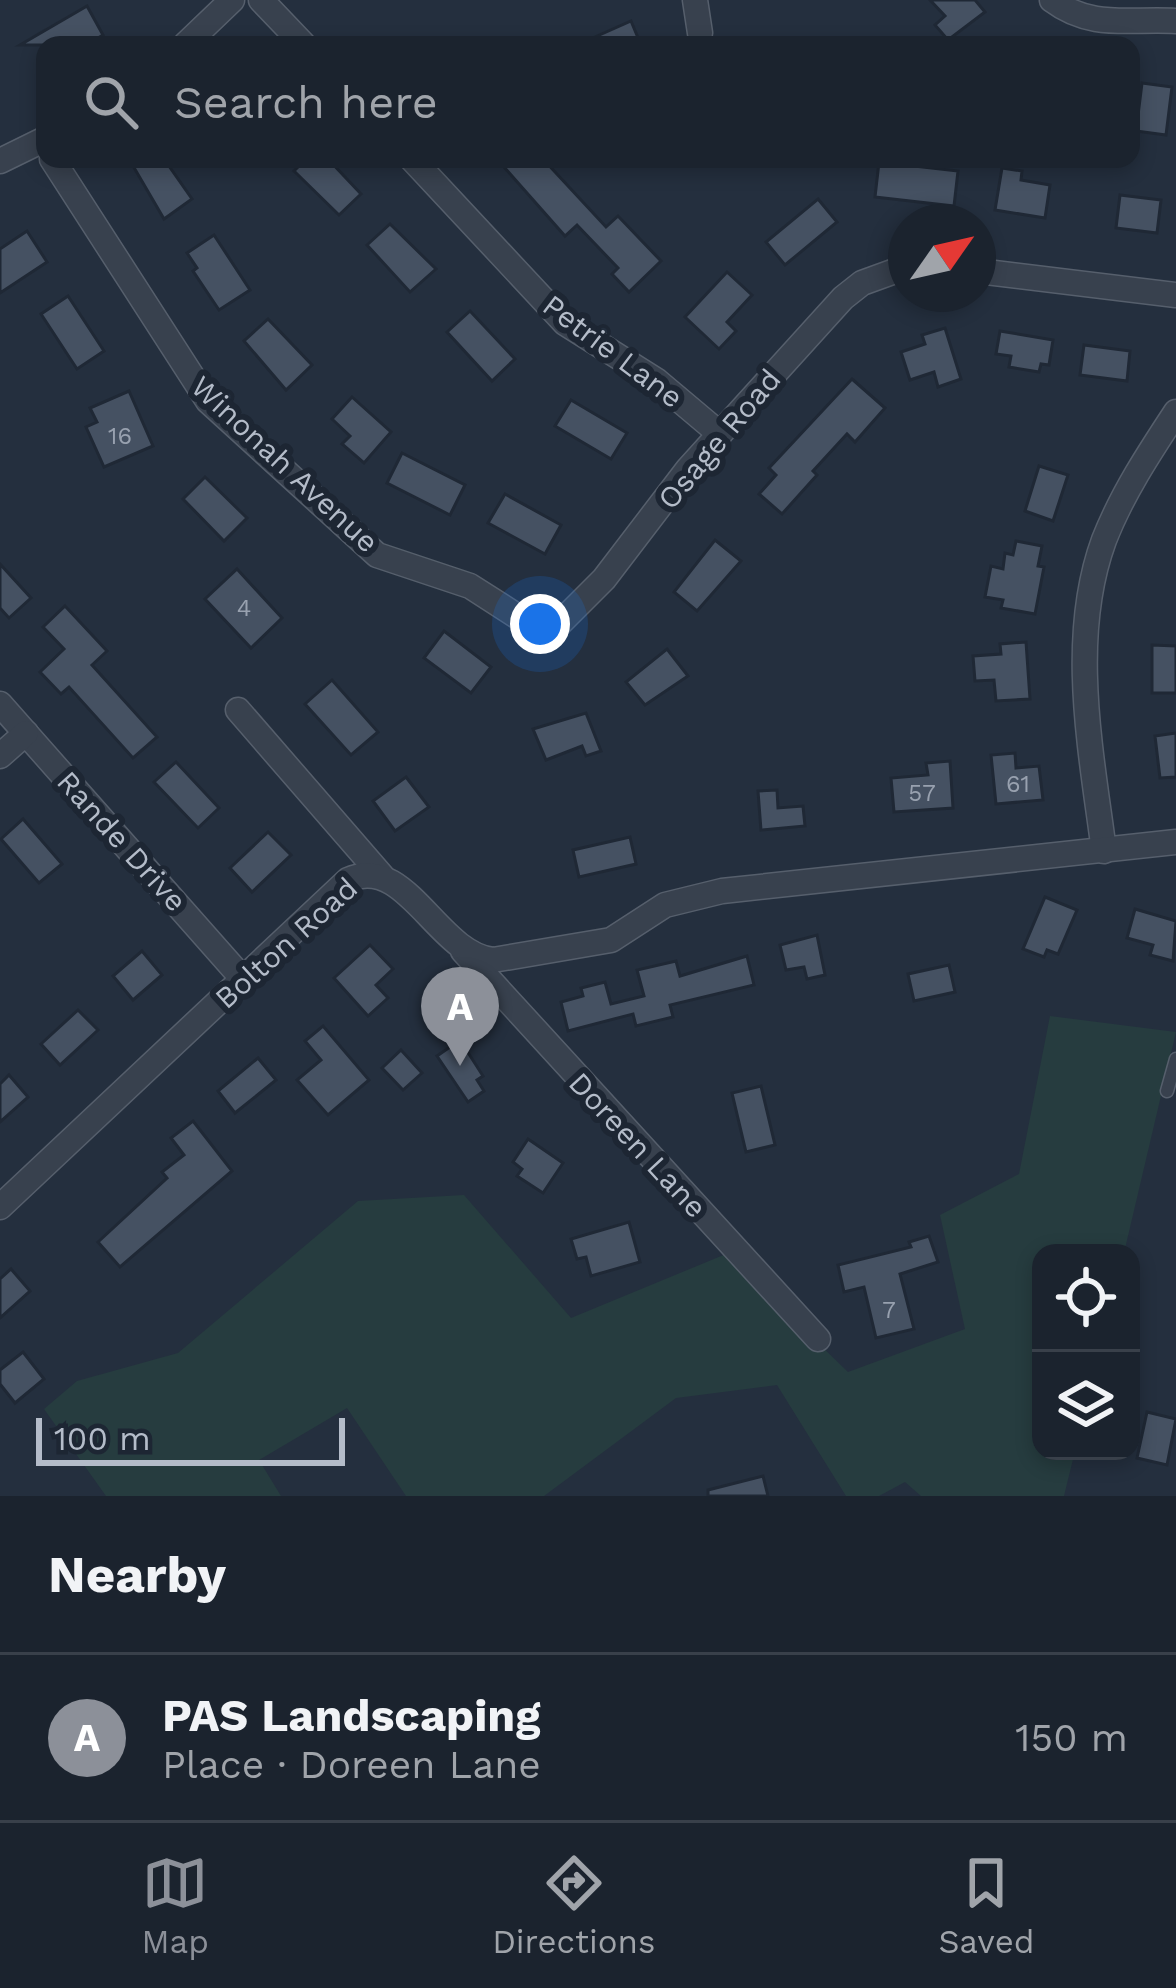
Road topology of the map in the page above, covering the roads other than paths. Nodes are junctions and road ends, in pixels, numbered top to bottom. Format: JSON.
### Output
{"nodes":[{"id":1,"x":232,"y":0,"type":"edge"},
{"id":2,"x":261,"y":0,"type":"edge"},
{"id":3,"x":695,"y":0,"type":"edge"},
{"id":4,"x":1052,"y":0,"type":"edge"},
{"id":5,"x":1176,"y":21,"type":"edge"},
{"id":6,"x":700,"y":33,"type":"dead end"},
{"id":7,"x":194,"y":36,"type":"edge"},
{"id":8,"x":295,"y":36,"type":"edge"},
{"id":9,"x":36,"y":150,"type":"edge"},
{"id":10,"x":0,"y":161,"type":"edge"},
{"id":11,"x":59,"y":168,"type":"edge"},
{"id":12,"x":420,"y":168,"type":"edge"},
{"id":13,"x":888,"y":273,"type":"edge"},
{"id":14,"x":996,"y":273,"type":"edge"},
{"id":15,"x":1176,"y":295,"type":"edge"},
{"id":16,"x":1176,"y":412,"type":"edge"},
{"id":17,"x":720,"y":434,"type":"junction"},
{"id":18,"x":545,"y":629,"type":"joint"},
{"id":19,"x":0,"y":704,"type":"edge"},
{"id":20,"x":238,"y":710,"type":"dead end"},
{"id":21,"x":26,"y":733,"type":"junction"},
{"id":22,"x":0,"y":756,"type":"edge"},
{"id":23,"x":1176,"y":842,"type":"edge"},
{"id":24,"x":1104,"y":851,"type":"junction"},
{"id":25,"x":382,"y":875,"type":"junction"},
{"id":26,"x":461,"y":950,"type":"junction"},
{"id":27,"x":243,"y":980,"type":"junction"},
{"id":28,"x":1176,"y":1059,"type":"edge"},
{"id":29,"x":1167,"y":1091,"type":"dead end"},
{"id":30,"x":0,"y":1207,"type":"edge"},
{"id":31,"x":818,"y":1339,"type":"dead end"}],
"edges":[{"from":1,"to":7,"type":"street"},
{"from":2,"to":8,"type":"street"},
{"from":3,"to":6,"type":"street"},
{"from":4,"to":5,"type":"street"},
{"from":9,"to":10,"type":"street"},
{"from":11,"to":18,"type":"street","name":"Winonah Avenue"},
{"from":12,"to":17,"type":"street","name":"Petrie Lane"},
{"from":13,"to":17,"type":"street","name":"Osage Road"},
{"from":14,"to":15,"type":"street"},
{"from":16,"to":24,"type":"street"},
{"from":17,"to":18,"type":"street","name":"Osage Road"},
{"from":19,"to":21,"type":"street","name":"Rande Drive"},
{"from":20,"to":25,"type":"street"},
{"from":21,"to":22,"type":"street"},
{"from":21,"to":27,"type":"street","name":"Rande Drive"},
{"from":23,"to":24,"type":"street"},
{"from":24,"to":26,"type":"street"},
{"from":25,"to":26,"type":"street","name":"Bolton Road"},
{"from":25,"to":27,"type":"street","name":"Bolton Road"},
{"from":26,"to":31,"type":"street","name":"Doreen Lane"},
{"from":27,"to":30,"type":"street","name":"Bolton Road"},
{"from":28,"to":29,"type":"lane"}]}
